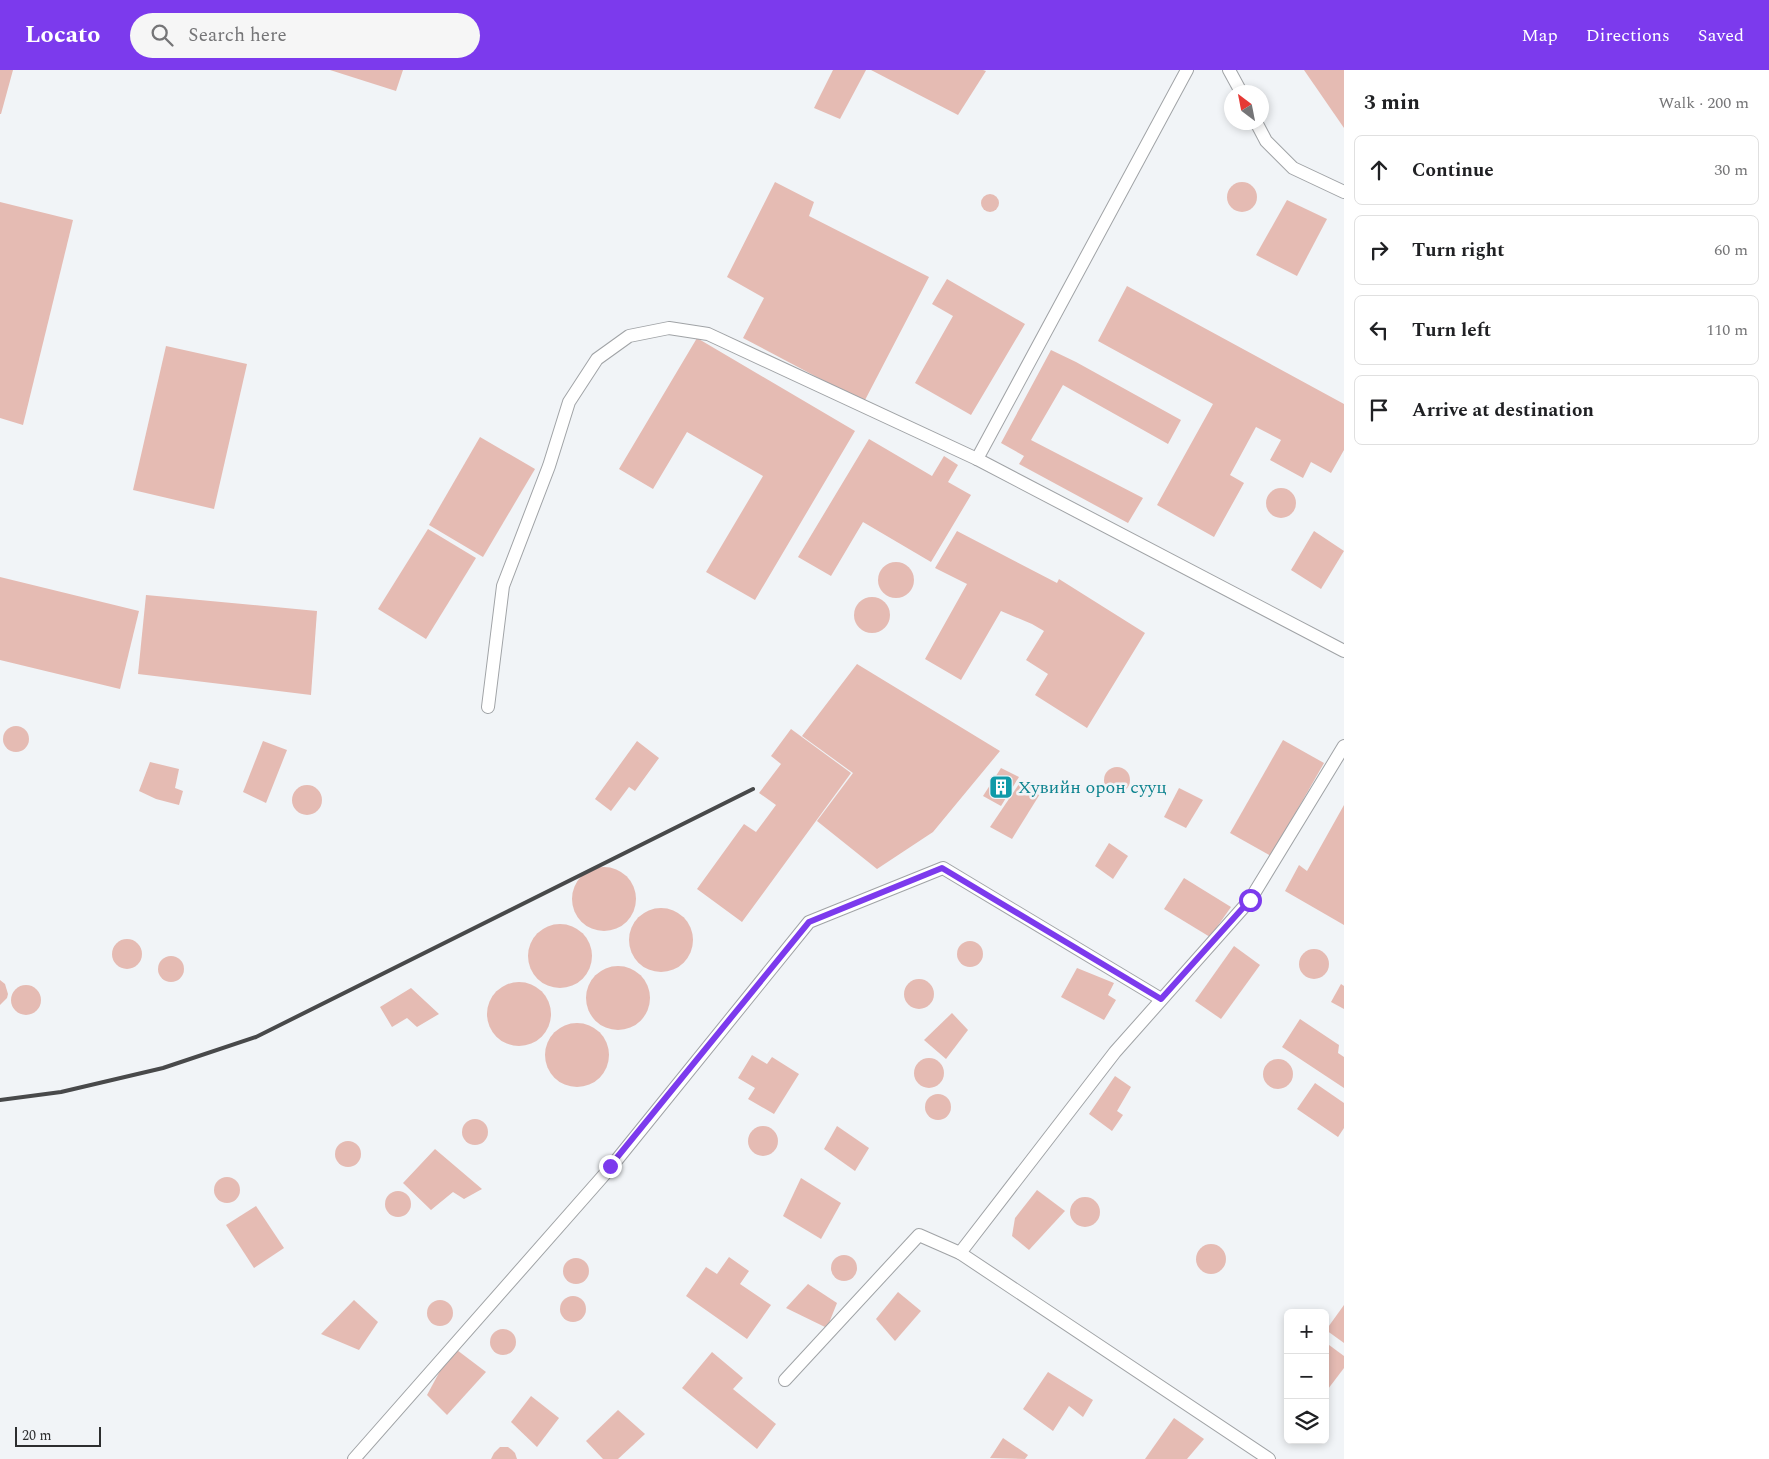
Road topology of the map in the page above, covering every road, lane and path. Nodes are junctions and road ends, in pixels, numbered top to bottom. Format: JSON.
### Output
{"nodes":[{"id":1,"x":1187,"y":70,"type":"edge"},
{"id":2,"x":1229,"y":70,"type":"edge"},
{"id":3,"x":1237,"y":85,"type":"edge"},
{"id":4,"x":1260,"y":130,"type":"edge"},
{"id":5,"x":1344,"y":192,"type":"edge"},
{"id":6,"x":977,"y":459,"type":"junction"},
{"id":7,"x":1344,"y":652,"type":"edge"},
{"id":8,"x":488,"y":707,"type":"dead end"},
{"id":9,"x":1344,"y":746,"type":"edge"},
{"id":10,"x":1161,"y":999,"type":"junction"},
{"id":11,"x":960,"y":1253,"type":"junction"},
{"id":12,"x":786,"y":1380,"type":"dead end"},
{"id":13,"x":354,"y":1459,"type":"edge"},
{"id":14,"x":1269,"y":1459,"type":"edge"}],
"edges":[{"from":1,"to":6,"type":"lane"},
{"from":2,"to":3,"type":"lane"},
{"from":4,"to":5,"type":"lane"},
{"from":6,"to":7,"type":"lane"},
{"from":6,"to":8,"type":"lane"},
{"from":9,"to":10,"type":"lane"},
{"from":10,"to":11,"type":"lane"},
{"from":10,"to":13,"type":"lane"},
{"from":11,"to":12,"type":"lane"},
{"from":11,"to":14,"type":"lane"}]}
